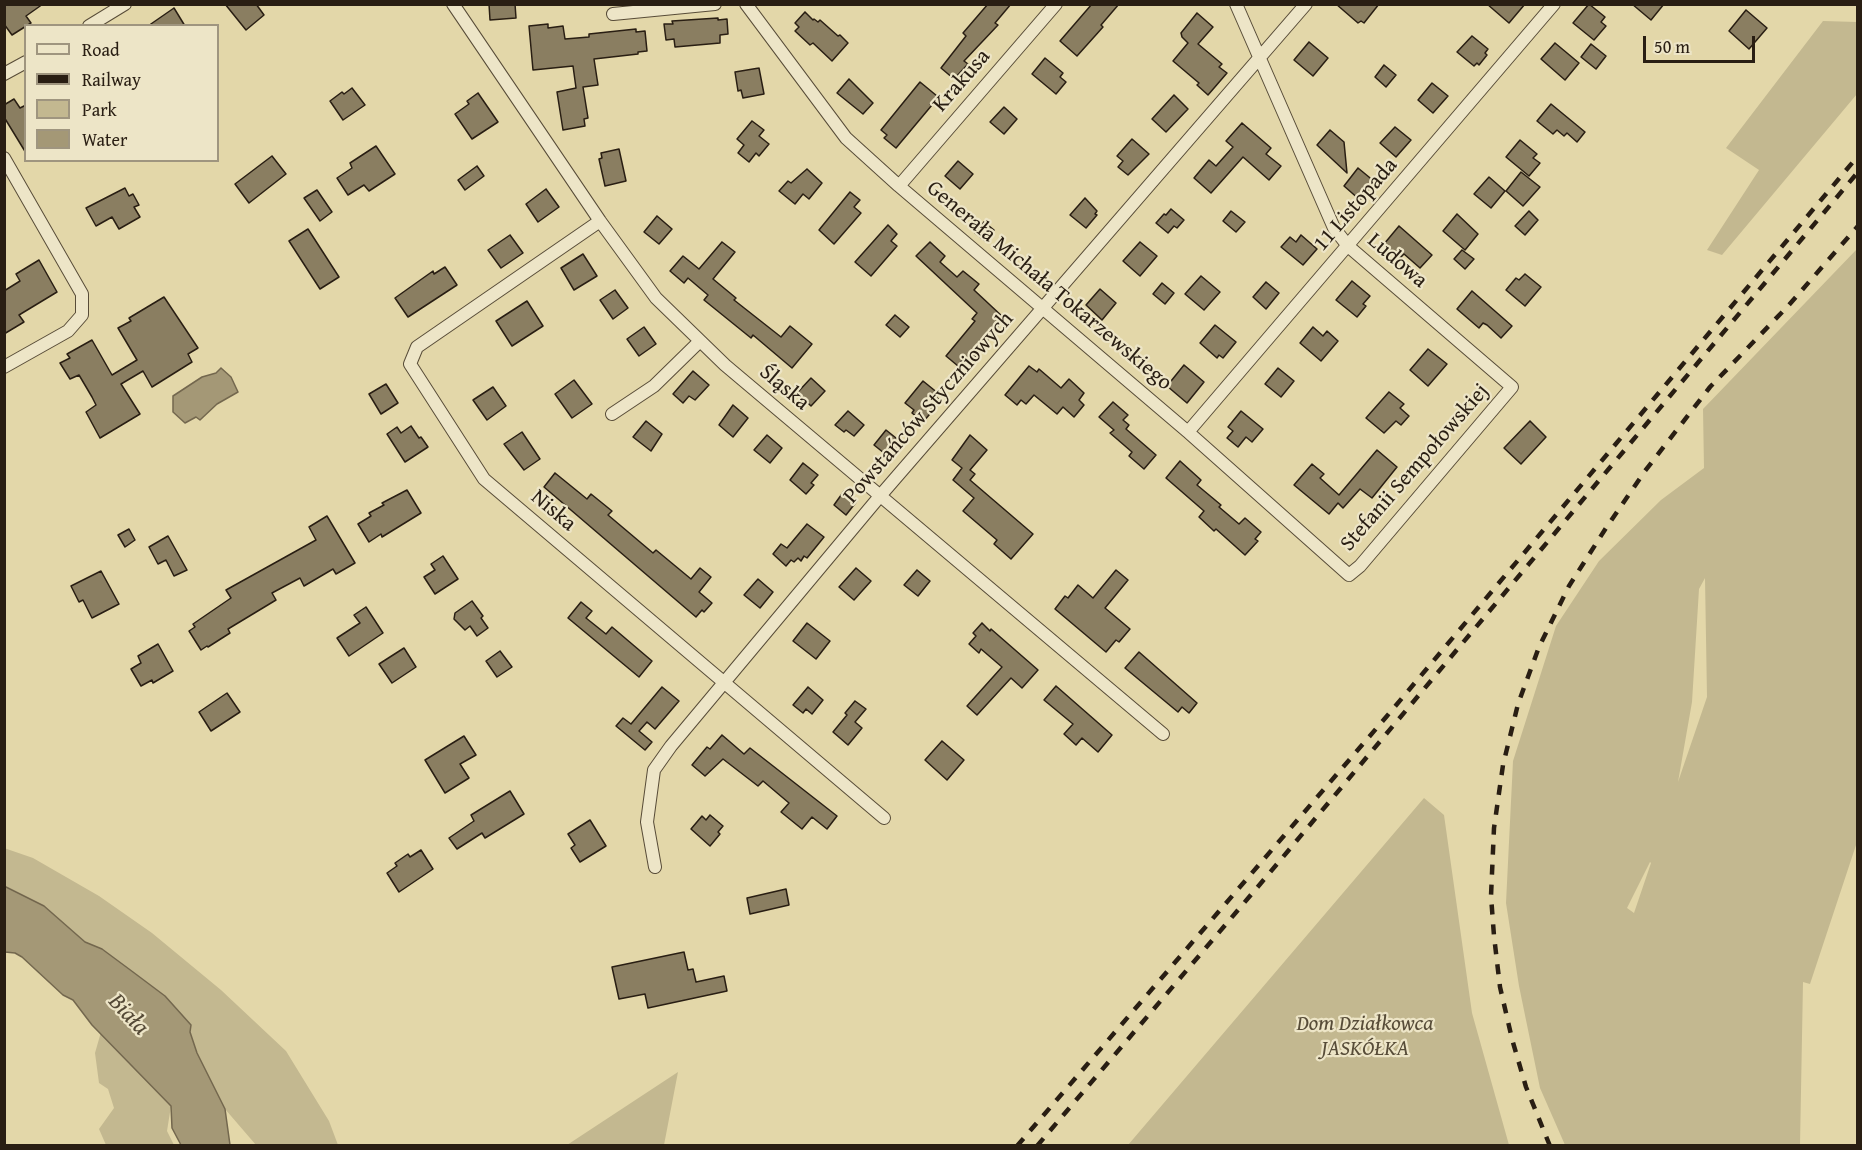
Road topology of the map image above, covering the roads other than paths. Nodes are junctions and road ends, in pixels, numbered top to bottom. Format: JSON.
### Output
{"nodes":[{"id":1,"x":125,"y":4,"type":"edge"},
{"id":2,"x":453,"y":4,"type":"edge"},
{"id":3,"x":715,"y":4,"type":"edge"},
{"id":4,"x":746,"y":4,"type":"edge"},
{"id":5,"x":1056,"y":4,"type":"edge"},
{"id":6,"x":1236,"y":4,"type":"edge"},
{"id":7,"x":1306,"y":4,"type":"edge"},
{"id":8,"x":1554,"y":4,"type":"edge"},
{"id":9,"x":614,"y":14,"type":"dead end"},
{"id":10,"x":92,"y":24,"type":"edge"},
{"id":11,"x":1259,"y":60,"type":"junction"},
{"id":12,"x":24,"y":63,"type":"edge"},
{"id":13,"x":4,"y":74,"type":"edge"},
{"id":14,"x":4,"y":159,"type":"edge"},
{"id":15,"x":899,"y":186,"type":"junction"},
{"id":16,"x":600,"y":221,"type":"junction"},
{"id":17,"x":1348,"y":246,"type":"junction"},
{"id":18,"x":1043,"y":309,"type":"junction"},
{"id":19,"x":700,"y":341,"type":"junction"},
{"id":20,"x":4,"y":367,"type":"edge"},
{"id":21,"x":1512,"y":387,"type":"joint"},
{"id":22,"x":612,"y":414,"type":"dead end"},
{"id":23,"x":1188,"y":432,"type":"junction"},
{"id":24,"x":880,"y":496,"type":"junction"},
{"id":25,"x":1349,"y":575,"type":"joint"},
{"id":26,"x":724,"y":682,"type":"junction"},
{"id":27,"x":1163,"y":734,"type":"dead end"},
{"id":28,"x":884,"y":818,"type":"dead end"},
{"id":29,"x":655,"y":867,"type":"dead end"}],
"edges":[{"from":1,"to":10,"type":"street"},
{"from":2,"to":16,"type":"street","name":"Śląska"},
{"from":3,"to":9,"type":"street"},
{"from":4,"to":15,"type":"street","name":"Generała Michała Tokarzewskiego"},
{"from":5,"to":15,"type":"street","name":"Krakusa"},
{"from":6,"to":11,"type":"street","name":"Ludowa"},
{"from":7,"to":11,"type":"street","name":"Powstańców Styczniowych"},
{"from":8,"to":17,"type":"street","name":"11 Listopada"},
{"from":11,"to":17,"type":"street","name":"Ludowa"},
{"from":11,"to":18,"type":"street","name":"Powstańców Styczniowych"},
{"from":12,"to":13,"type":"street"},
{"from":14,"to":20,"type":"street"},
{"from":15,"to":18,"type":"street","name":"Generała Michała Tokarzewskiego"},
{"from":16,"to":19,"type":"street","name":"Śląska"},
{"from":16,"to":26,"type":"street","name":"Niska"},
{"from":17,"to":21,"type":"street","name":"Ludowa"},
{"from":17,"to":23,"type":"street","name":"11 Listopada"},
{"from":18,"to":23,"type":"street","name":"Generała Michała Tokarzewskiego"},
{"from":18,"to":24,"type":"street","name":"Powstańców Styczniowych"},
{"from":19,"to":22,"type":"street"},
{"from":19,"to":24,"type":"street","name":"Śląska"},
{"from":21,"to":25,"type":"street","name":"Stefanii Sempołowskiej"},
{"from":23,"to":25,"type":"street","name":"Generała Michała Tokarzewskiego"},
{"from":24,"to":26,"type":"street","name":"Powstańców Styczniowych"},
{"from":24,"to":27,"type":"street","name":"Śląska"},
{"from":26,"to":28,"type":"street","name":"Niska"},
{"from":26,"to":29,"type":"street","name":"Powstańców Styczniowych"}]}
